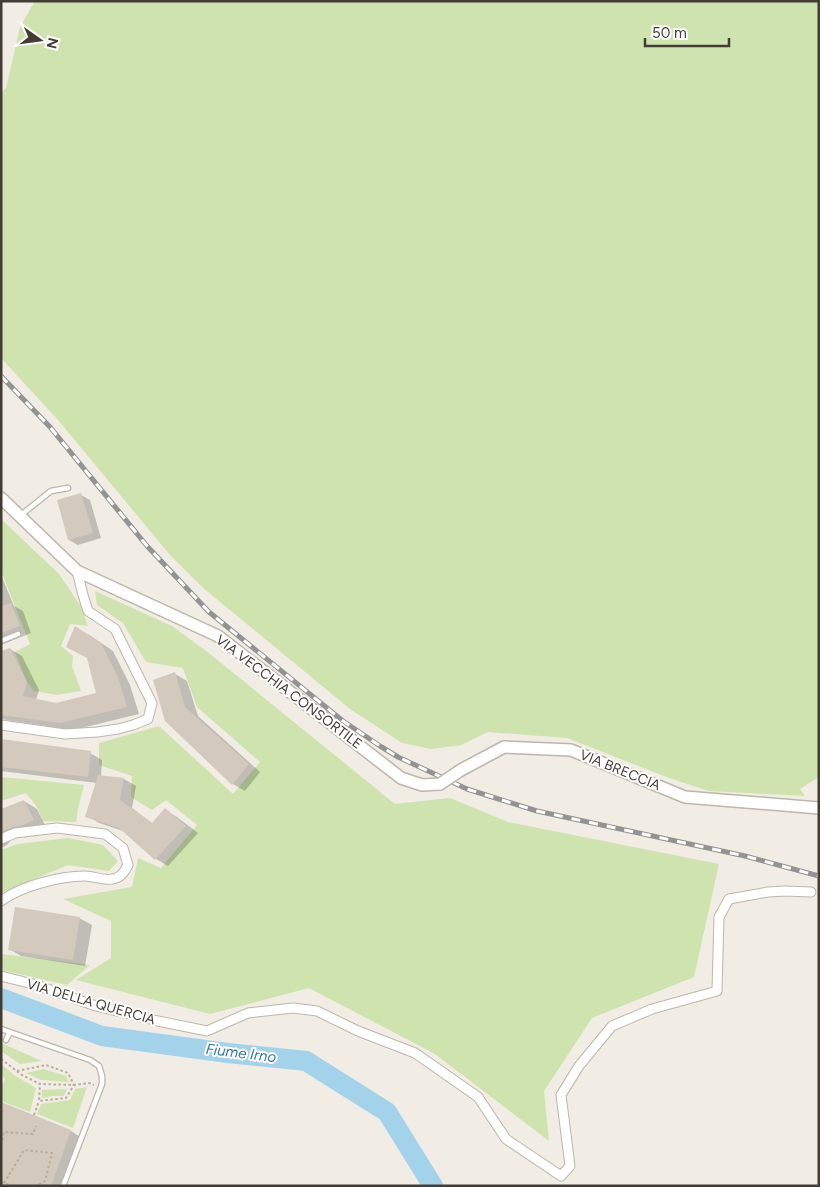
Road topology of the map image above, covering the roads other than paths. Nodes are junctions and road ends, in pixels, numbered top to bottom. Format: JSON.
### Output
{"nodes":[{"id":1,"x":68,"y":488,"type":"dead end"},
{"id":2,"x":1,"y":498,"type":"edge"},
{"id":3,"x":20,"y":516,"type":"junction"},
{"id":4,"x":78,"y":571,"type":"junction"},
{"id":5,"x":18,"y":634,"type":"dead end"},
{"id":6,"x":1,"y":641,"type":"edge"},
{"id":7,"x":1,"y":725,"type":"edge"},
{"id":8,"x":400,"y":778,"type":"joint"},
{"id":9,"x":819,"y":808,"type":"edge"},
{"id":10,"x":1,"y":839,"type":"edge"},
{"id":11,"x":810,"y":892,"type":"dead end"},
{"id":12,"x":1,"y":901,"type":"edge"},
{"id":13,"x":1,"y":976,"type":"edge"},
{"id":14,"x":1,"y":1030,"type":"edge"},
{"id":15,"x":10,"y":1032,"type":"junction"},
{"id":16,"x":6,"y":1040,"type":"dead end"},
{"id":17,"x":63,"y":1186,"type":"edge"}],
"edges":[{"from":1,"to":3,"type":"lane"},
{"from":2,"to":3,"type":"street","name":"VIA VECCHIA CONSORTILE"},
{"from":3,"to":4,"type":"street","name":"VIA VECCHIA CONSORTILE"},
{"from":4,"to":7,"type":"street"},
{"from":4,"to":8,"type":"street","name":"VIA VECCHIA CONSORTILE"},
{"from":5,"to":6,"type":"lane"},
{"from":8,"to":9,"type":"street","name":"VIA BRECCIA","bridge":true},
{"from":10,"to":12,"type":"street"},
{"from":11,"to":13,"type":"street","name":"VIA DELLA QUERCIA"},
{"from":14,"to":15,"type":"lane"},
{"from":15,"to":16,"type":"lane"},
{"from":15,"to":17,"type":"lane"}]}
